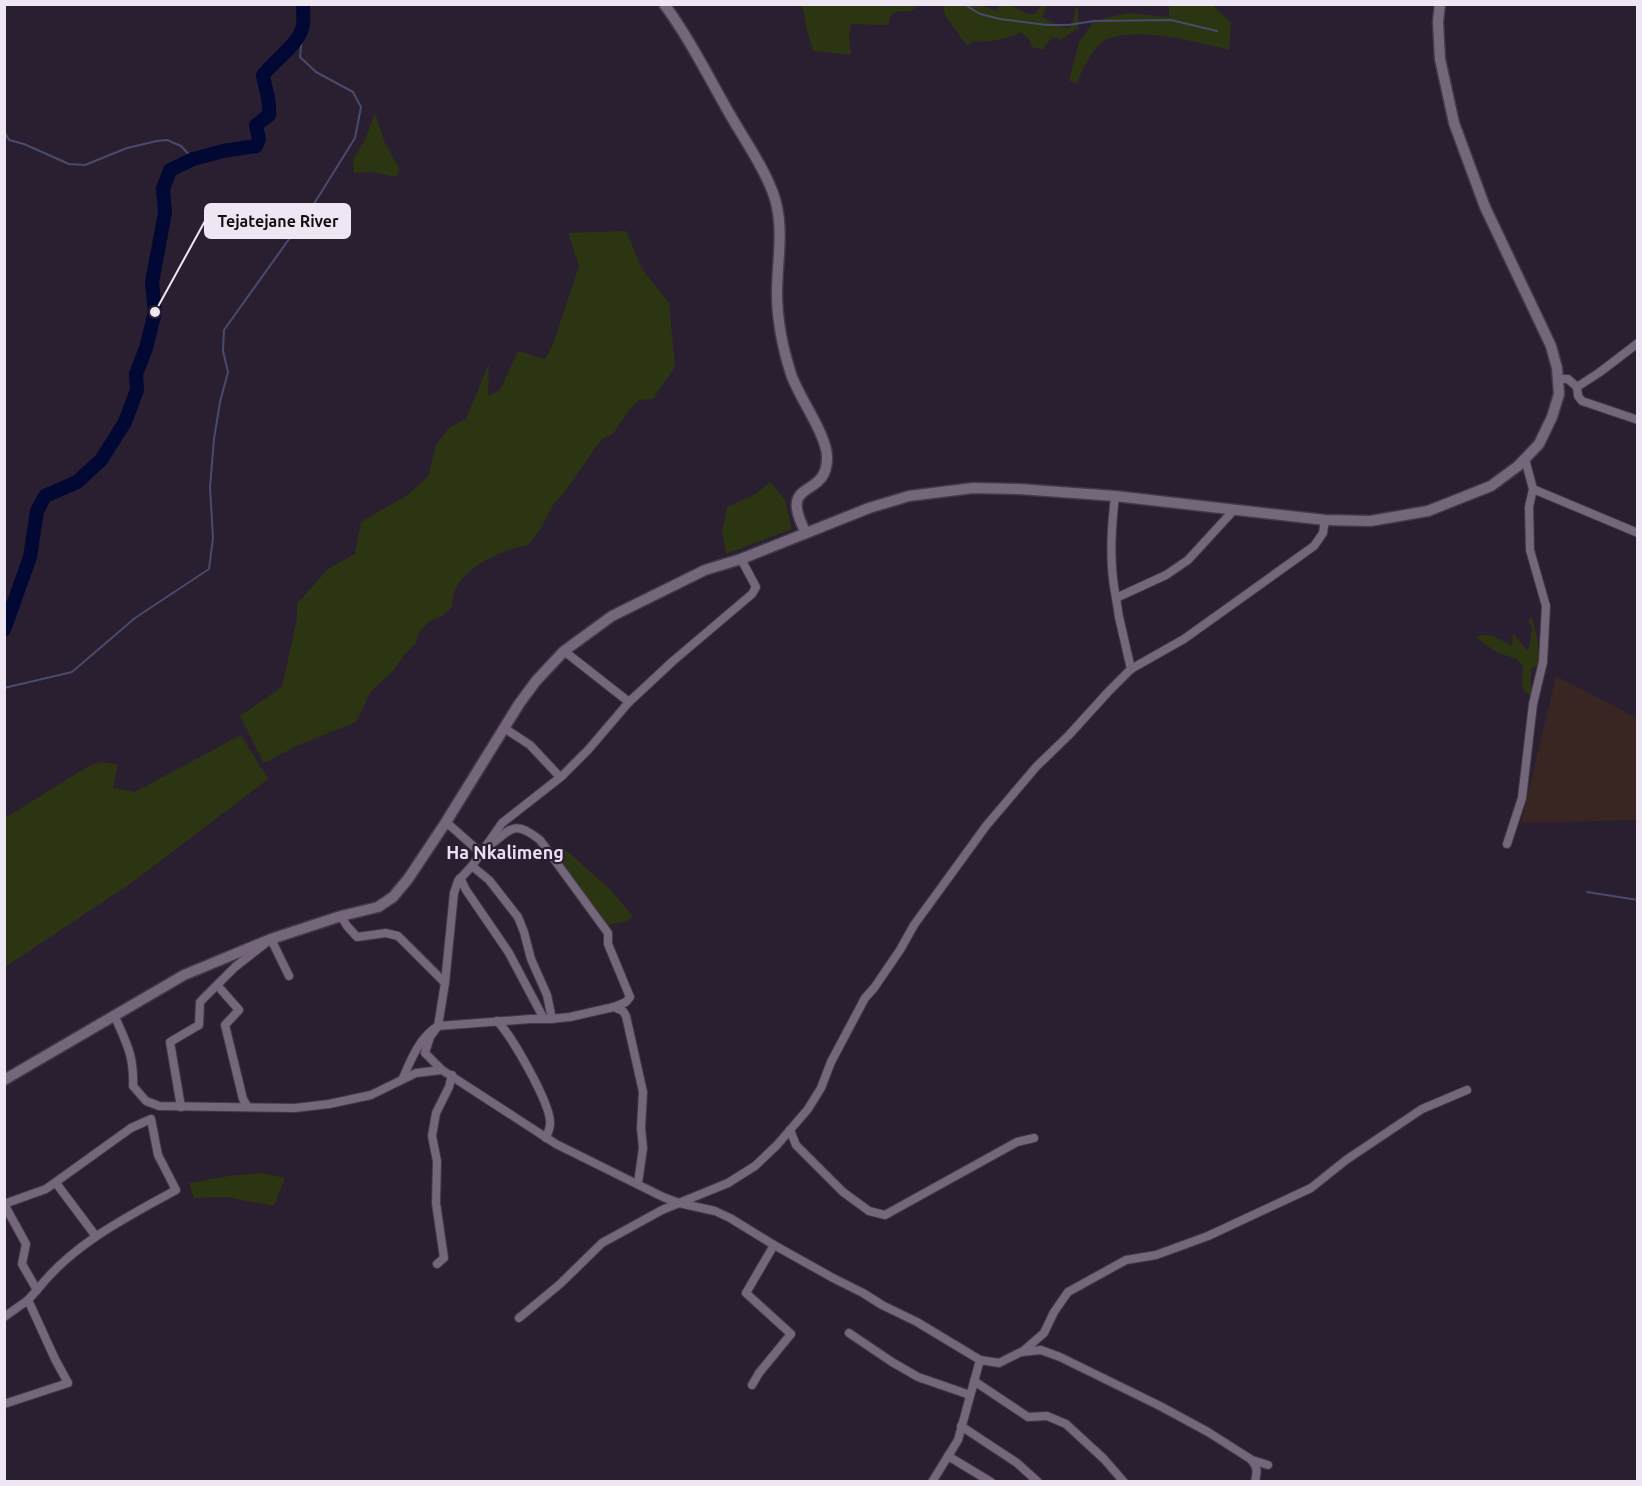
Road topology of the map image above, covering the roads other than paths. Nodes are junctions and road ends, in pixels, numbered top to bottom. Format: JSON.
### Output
{"nodes":[{"id":1,"x":664,"y":4,"type":"edge"},
{"id":2,"x":1440,"y":4,"type":"edge"},
{"id":3,"x":1638,"y":343,"type":"edge"},
{"id":4,"x":1558,"y":379,"type":"junction"},
{"id":5,"x":1577,"y":387,"type":"junction"},
{"id":6,"x":1638,"y":420,"type":"edge"},
{"id":7,"x":1525,"y":459,"type":"junction"},
{"id":8,"x":1533,"y":489,"type":"junction"},
{"id":9,"x":1115,"y":496,"type":"junction"},
{"id":10,"x":1233,"y":511,"type":"junction"},
{"id":11,"x":1325,"y":520,"type":"junction"},
{"id":12,"x":806,"y":532,"type":"junction"},
{"id":13,"x":1638,"y":533,"type":"edge"},
{"id":14,"x":741,"y":559,"type":"junction"},
{"id":15,"x":1116,"y":598,"type":"junction"},
{"id":16,"x":564,"y":651,"type":"junction"},
{"id":17,"x":1131,"y":669,"type":"junction"},
{"id":18,"x":630,"y":702,"type":"junction"},
{"id":19,"x":504,"y":728,"type":"junction"},
{"id":20,"x":560,"y":777,"type":"junction"},
{"id":21,"x":446,"y":822,"type":"junction"},
{"id":22,"x":1507,"y":844,"type":"dead end"},
{"id":23,"x":482,"y":851,"type":"junction"},
{"id":24,"x":472,"y":866,"type":"junction"},
{"id":25,"x":460,"y":878,"type":"junction"},
{"id":26,"x":341,"y":916,"type":"junction"},
{"id":27,"x":271,"y":939,"type":"junction"},
{"id":28,"x":289,"y":976,"type":"dead end"},
{"id":29,"x":445,"y":982,"type":"junction"},
{"id":30,"x":217,"y":985,"type":"junction"},
{"id":31,"x":614,"y":1007,"type":"junction"},
{"id":32,"x":115,"y":1017,"type":"junction"},
{"id":33,"x":548,"y":1019,"type":"junction"},
{"id":34,"x":497,"y":1021,"type":"junction"},
{"id":35,"x":438,"y":1026,"type":"junction"},
{"id":36,"x":442,"y":1070,"type":"junction"},
{"id":37,"x":452,"y":1075,"type":"junction"},
{"id":38,"x":402,"y":1078,"type":"junction"},
{"id":39,"x":4,"y":1080,"type":"edge"},
{"id":40,"x":1467,"y":1090,"type":"dead end"},
{"id":41,"x":247,"y":1106,"type":"junction"},
{"id":42,"x":182,"y":1107,"type":"junction"},
{"id":43,"x":790,"y":1130,"type":"junction"},
{"id":44,"x":546,"y":1138,"type":"junction"},
{"id":45,"x":1034,"y":1138,"type":"dead end"},
{"id":46,"x":56,"y":1183,"type":"junction"},
{"id":47,"x":638,"y":1183,"type":"junction"},
{"id":48,"x":679,"y":1203,"type":"junction"},
{"id":49,"x":4,"y":1204,"type":"edge"},
{"id":50,"x":95,"y":1235,"type":"junction"},
{"id":51,"x":774,"y":1245,"type":"junction"},
{"id":52,"x":437,"y":1264,"type":"dead end"},
{"id":53,"x":37,"y":1290,"type":"junction"},
{"id":54,"x":28,"y":1300,"type":"junction"},
{"id":55,"x":4,"y":1317,"type":"edge"},
{"id":56,"x":519,"y":1318,"type":"dead end"},
{"id":57,"x":849,"y":1333,"type":"dead end"},
{"id":58,"x":1021,"y":1353,"type":"junction"},
{"id":59,"x":980,"y":1360,"type":"junction"},
{"id":60,"x":974,"y":1381,"type":"junction"},
{"id":61,"x":752,"y":1385,"type":"dead end"},
{"id":62,"x":970,"y":1395,"type":"junction"},
{"id":63,"x":4,"y":1404,"type":"edge"},
{"id":64,"x":962,"y":1426,"type":"junction"},
{"id":65,"x":948,"y":1456,"type":"junction"},
{"id":66,"x":1252,"y":1460,"type":"junction"},
{"id":67,"x":1268,"y":1465,"type":"dead end"},
{"id":68,"x":932,"y":1482,"type":"edge"},
{"id":69,"x":991,"y":1482,"type":"edge"},
{"id":70,"x":1038,"y":1482,"type":"edge"},
{"id":71,"x":1124,"y":1482,"type":"edge"},
{"id":72,"x":1255,"y":1482,"type":"edge"}],
"edges":[{"from":1,"to":12,"type":"main road"},
{"from":2,"to":4,"type":"main road"},
{"from":3,"to":5,"type":"street"},
{"from":4,"to":5,"type":"street"},
{"from":4,"to":7,"type":"main road"},
{"from":5,"to":6,"type":"street"},
{"from":7,"to":8,"type":"street"},
{"from":7,"to":11,"type":"main road"},
{"from":8,"to":13,"type":"street"},
{"from":8,"to":22,"type":"street"},
{"from":9,"to":10,"type":"main road"},
{"from":9,"to":12,"type":"main road"},
{"from":9,"to":15,"type":"street"},
{"from":10,"to":11,"type":"main road"},
{"from":10,"to":15,"type":"street"},
{"from":11,"to":17,"type":"street"},
{"from":12,"to":14,"type":"main road"},
{"from":14,"to":16,"type":"main road"},
{"from":14,"to":18,"type":"street"},
{"from":15,"to":17,"type":"street"},
{"from":16,"to":18,"type":"street"},
{"from":16,"to":19,"type":"main road"},
{"from":17,"to":43,"type":"street"},
{"from":18,"to":20,"type":"street"},
{"from":19,"to":20,"type":"street"},
{"from":19,"to":21,"type":"main road"},
{"from":20,"to":23,"type":"street"},
{"from":21,"to":23,"type":"street"},
{"from":21,"to":26,"type":"main road"},
{"from":23,"to":24,"type":"street"},
{"from":23,"to":31,"type":"street"},
{"from":24,"to":25,"type":"street"},
{"from":24,"to":33,"type":"street"},
{"from":25,"to":29,"type":"street"},
{"from":25,"to":33,"type":"street"},
{"from":26,"to":27,"type":"main road"},
{"from":26,"to":29,"type":"street"},
{"from":27,"to":28,"type":"street"},
{"from":27,"to":30,"type":"street"},
{"from":27,"to":32,"type":"main road"},
{"from":29,"to":35,"type":"street"},
{"from":30,"to":41,"type":"street"},
{"from":30,"to":42,"type":"street"},
{"from":31,"to":33,"type":"street"},
{"from":31,"to":47,"type":"street"},
{"from":32,"to":39,"type":"main road"},
{"from":32,"to":42,"type":"street"},
{"from":33,"to":34,"type":"street"},
{"from":34,"to":35,"type":"street"},
{"from":34,"to":44,"type":"street"},
{"from":35,"to":36,"type":"street"},
{"from":35,"to":38,"type":"street"},
{"from":36,"to":37,"type":"street"},
{"from":36,"to":38,"type":"street"},
{"from":37,"to":44,"type":"street"},
{"from":37,"to":52,"type":"street"},
{"from":38,"to":41,"type":"street"},
{"from":40,"to":58,"type":"street"},
{"from":41,"to":42,"type":"street"},
{"from":43,"to":45,"type":"street"},
{"from":43,"to":48,"type":"street"},
{"from":44,"to":47,"type":"street"},
{"from":46,"to":49,"type":"street"},
{"from":46,"to":50,"type":"street"},
{"from":46,"to":50,"type":"street"},
{"from":47,"to":48,"type":"street"},
{"from":48,"to":51,"type":"street"},
{"from":48,"to":56,"type":"street"},
{"from":49,"to":53,"type":"street"},
{"from":50,"to":53,"type":"street"},
{"from":51,"to":59,"type":"street"},
{"from":51,"to":61,"type":"street"},
{"from":53,"to":54,"type":"street"},
{"from":54,"to":55,"type":"street"},
{"from":54,"to":63,"type":"street"},
{"from":57,"to":62,"type":"street"},
{"from":58,"to":59,"type":"street"},
{"from":58,"to":66,"type":"street"},
{"from":59,"to":60,"type":"street"},
{"from":60,"to":62,"type":"street"},
{"from":60,"to":71,"type":"street"},
{"from":62,"to":64,"type":"street"},
{"from":64,"to":65,"type":"street"},
{"from":64,"to":70,"type":"street"},
{"from":65,"to":68,"type":"street"},
{"from":65,"to":69,"type":"street"},
{"from":66,"to":67,"type":"street"},
{"from":66,"to":72,"type":"street"}]}
